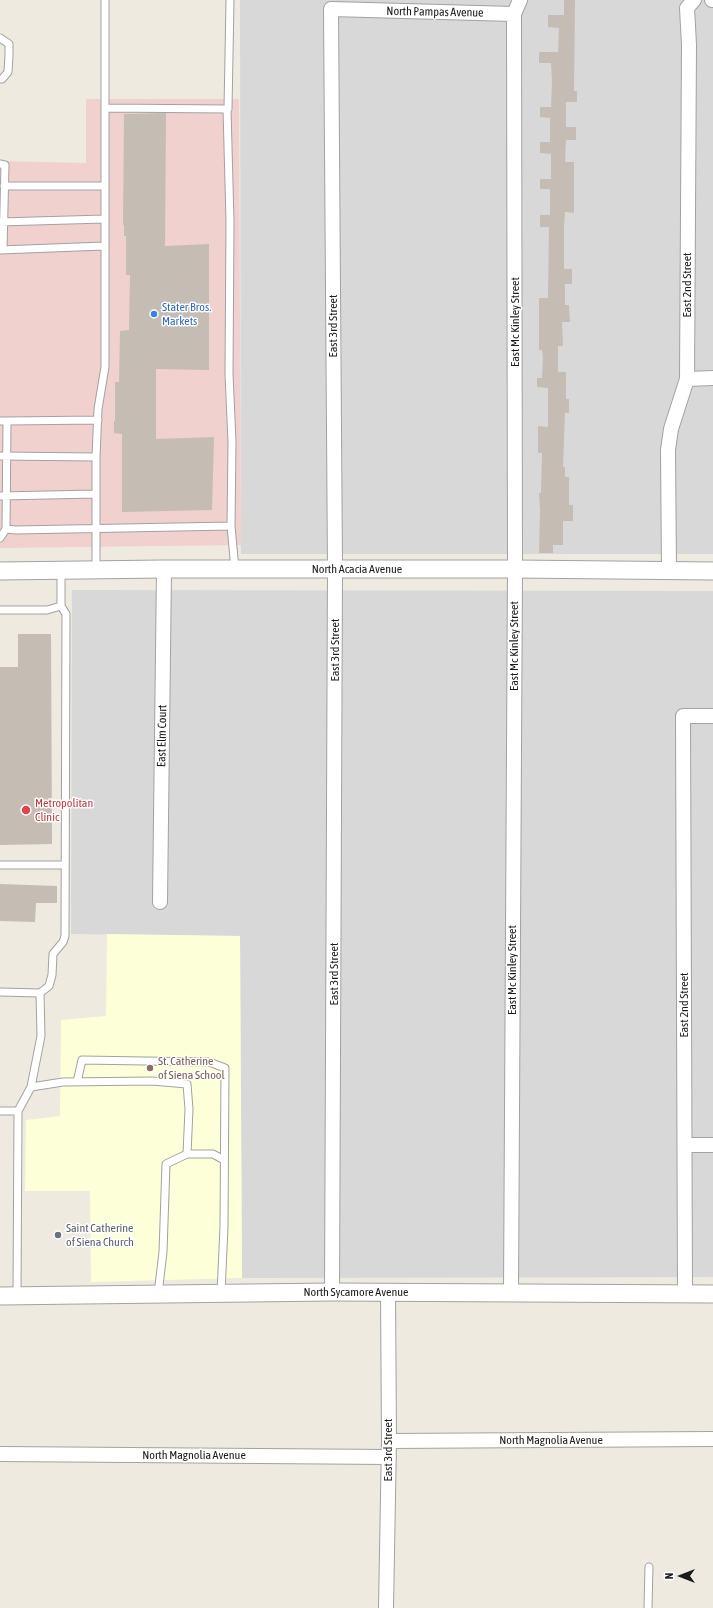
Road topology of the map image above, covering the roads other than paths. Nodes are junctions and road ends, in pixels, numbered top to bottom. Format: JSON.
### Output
{"nodes":[{"id":1,"x":105,"y":0,"type":"edge"},
{"id":2,"x":230,"y":0,"type":"edge"},
{"id":3,"x":520,"y":0,"type":"edge"},
{"id":4,"x":694,"y":0,"type":"edge"},
{"id":5,"x":331,"y":9,"type":"joint"},
{"id":6,"x":514,"y":14,"type":"junction"},
{"id":7,"x":0,"y":38,"type":"edge"},
{"id":8,"x":0,"y":79,"type":"edge"},
{"id":9,"x":105,"y":108,"type":"junction"},
{"id":10,"x":227,"y":109,"type":"junction"},
{"id":11,"x":0,"y":164,"type":"edge"},
{"id":12,"x":4,"y":186,"type":"junction"},
{"id":13,"x":104,"y":186,"type":"junction"},
{"id":14,"x":104,"y":219,"type":"junction"},
{"id":15,"x":2,"y":222,"type":"edge"},
{"id":16,"x":104,"y":246,"type":"junction"},
{"id":17,"x":2,"y":250,"type":"edge"},
{"id":18,"x":713,"y":378,"type":"edge"},
{"id":19,"x":687,"y":379,"type":"junction"},
{"id":20,"x":98,"y":420,"type":"junction"},
{"id":21,"x":3,"y":421,"type":"edge"},
{"id":22,"x":3,"y":456,"type":"edge"},
{"id":23,"x":96,"y":457,"type":"junction"},
{"id":24,"x":96,"y":494,"type":"junction"},
{"id":25,"x":3,"y":496,"type":"edge"},
{"id":26,"x":231,"y":526,"type":"junction"},
{"id":27,"x":6,"y":529,"type":"junction"},
{"id":28,"x":96,"y":529,"type":"junction"},
{"id":29,"x":0,"y":538,"type":"edge"},
{"id":30,"x":164,"y":569,"type":"junction"},
{"id":31,"x":235,"y":569,"type":"junction"},
{"id":32,"x":335,"y":569,"type":"junction"},
{"id":33,"x":515,"y":569,"type":"junction"},
{"id":34,"x":61,"y":570,"type":"junction"},
{"id":35,"x":96,"y":570,"type":"junction"},
{"id":36,"x":0,"y":571,"type":"edge"},
{"id":37,"x":669,"y":571,"type":"junction"},
{"id":38,"x":713,"y":571,"type":"edge"},
{"id":39,"x":61,"y":606,"type":"junction"},
{"id":40,"x":0,"y":610,"type":"edge"},
{"id":41,"x":713,"y":716,"type":"edge"},
{"id":42,"x":0,"y":865,"type":"edge"},
{"id":43,"x":65,"y":865,"type":"junction"},
{"id":44,"x":160,"y":902,"type":"dead end"},
{"id":45,"x":0,"y":992,"type":"edge"},
{"id":46,"x":40,"y":994,"type":"junction"},
{"id":47,"x":76,"y":1082,"type":"junction"},
{"id":48,"x":31,"y":1087,"type":"junction"},
{"id":49,"x":0,"y":1111,"type":"edge"},
{"id":50,"x":18,"y":1111,"type":"junction"},
{"id":51,"x":685,"y":1145,"type":"junction"},
{"id":52,"x":713,"y":1145,"type":"edge"},
{"id":53,"x":187,"y":1154,"type":"junction"},
{"id":54,"x":224,"y":1160,"type":"junction"},
{"id":55,"x":332,"y":1292,"type":"junction"},
{"id":56,"x":388,"y":1292,"type":"junction"},
{"id":57,"x":221,"y":1293,"type":"junction"},
{"id":58,"x":511,"y":1293,"type":"junction"},
{"id":59,"x":158,"y":1294,"type":"junction"},
{"id":60,"x":685,"y":1294,"type":"junction"},
{"id":61,"x":713,"y":1294,"type":"edge"},
{"id":62,"x":17,"y":1295,"type":"junction"},
{"id":63,"x":0,"y":1296,"type":"edge"},
{"id":64,"x":713,"y":1439,"type":"edge"},
{"id":65,"x":389,"y":1441,"type":"junction"},
{"id":66,"x":0,"y":1454,"type":"edge"},
{"id":67,"x":388,"y":1457,"type":"junction"},
{"id":68,"x":648,"y":1567,"type":"dead end"},
{"id":69,"x":386,"y":1608,"type":"edge"},
{"id":70,"x":648,"y":1608,"type":"edge"}],
"edges":[{"from":1,"to":9,"type":"lane"},
{"from":2,"to":10,"type":"lane"},
{"from":3,"to":6,"type":"street","name":"East Mc Kinley Street"},
{"from":4,"to":19,"type":"street","name":"East 2nd Street"},
{"from":5,"to":6,"type":"street","name":"North Pampas Avenue"},
{"from":5,"to":32,"type":"street","name":"East 3rd Street"},
{"from":6,"to":33,"type":"street","name":"East Mc Kinley Street"},
{"from":7,"to":8,"type":"lane"},
{"from":9,"to":10,"type":"lane"},
{"from":9,"to":13,"type":"lane"},
{"from":10,"to":26,"type":"lane"},
{"from":11,"to":12,"type":"lane"},
{"from":12,"to":13,"type":"lane"},
{"from":12,"to":15,"type":"lane"},
{"from":13,"to":14,"type":"lane"},
{"from":14,"to":15,"type":"lane"},
{"from":14,"to":16,"type":"lane"},
{"from":15,"to":17,"type":"lane"},
{"from":16,"to":17,"type":"lane"},
{"from":16,"to":20,"type":"lane"},
{"from":18,"to":19,"type":"street"},
{"from":19,"to":37,"type":"street","name":"East 2nd Street"},
{"from":20,"to":21,"type":"lane"},
{"from":20,"to":23,"type":"lane"},
{"from":21,"to":22,"type":"lane"},
{"from":22,"to":23,"type":"lane"},
{"from":22,"to":25,"type":"lane"},
{"from":23,"to":24,"type":"lane"},
{"from":24,"to":25,"type":"lane"},
{"from":24,"to":28,"type":"lane"},
{"from":25,"to":27,"type":"lane"},
{"from":26,"to":28,"type":"lane"},
{"from":26,"to":31,"type":"lane"},
{"from":27,"to":28,"type":"lane"},
{"from":27,"to":29,"type":"lane"},
{"from":28,"to":35,"type":"lane"},
{"from":30,"to":31,"type":"street","name":"North Acacia Avenue"},
{"from":30,"to":35,"type":"street","name":"North Acacia Avenue"},
{"from":30,"to":44,"type":"street","name":"East Elm Court"},
{"from":31,"to":32,"type":"street","name":"North Acacia Avenue"},
{"from":32,"to":33,"type":"street","name":"North Acacia Avenue"},
{"from":32,"to":55,"type":"street","name":"East 3rd Street"},
{"from":33,"to":37,"type":"street","name":"North Acacia Avenue"},
{"from":33,"to":58,"type":"street","name":"East Mc Kinley Street"},
{"from":34,"to":35,"type":"street","name":"North Acacia Avenue"},
{"from":34,"to":36,"type":"street","name":"North Acacia Avenue"},
{"from":34,"to":39,"type":"lane"},
{"from":37,"to":38,"type":"street","name":"North Acacia Avenue"},
{"from":39,"to":40,"type":"lane"},
{"from":39,"to":43,"type":"lane"},
{"from":41,"to":51,"type":"street","name":"East 2nd Street"},
{"from":42,"to":43,"type":"lane"},
{"from":43,"to":46,"type":"lane"},
{"from":45,"to":46,"type":"lane"},
{"from":46,"to":48,"type":"lane"},
{"from":47,"to":48,"type":"lane"},
{"from":47,"to":53,"type":"lane"},
{"from":47,"to":54,"type":"lane"},
{"from":48,"to":50,"type":"lane"},
{"from":49,"to":50,"type":"lane"},
{"from":50,"to":62,"type":"lane"},
{"from":51,"to":52,"type":"street"},
{"from":51,"to":60,"type":"street","name":"East 2nd Street"},
{"from":53,"to":54,"type":"lane"},
{"from":53,"to":59,"type":"lane"},
{"from":54,"to":57,"type":"lane"},
{"from":55,"to":56,"type":"street","name":"North Sycamore Avenue"},
{"from":55,"to":57,"type":"street","name":"North Sycamore Avenue"},
{"from":56,"to":58,"type":"street","name":"North Sycamore Avenue"},
{"from":56,"to":65,"type":"street","name":"East 3rd Street"},
{"from":57,"to":59,"type":"street","name":"North Sycamore Avenue"},
{"from":58,"to":60,"type":"street","name":"North Sycamore Avenue"},
{"from":59,"to":62,"type":"street","name":"North Sycamore Avenue"},
{"from":60,"to":61,"type":"street","name":"North Sycamore Avenue"},
{"from":62,"to":63,"type":"street","name":"North Sycamore Avenue"},
{"from":64,"to":65,"type":"street","name":"North Magnolia Avenue"},
{"from":65,"to":67,"type":"street","name":"East 3rd Street"},
{"from":66,"to":67,"type":"street","name":"North Magnolia Avenue"},
{"from":67,"to":69,"type":"street","name":"East 3rd Street"},
{"from":68,"to":70,"type":"lane"}]}
